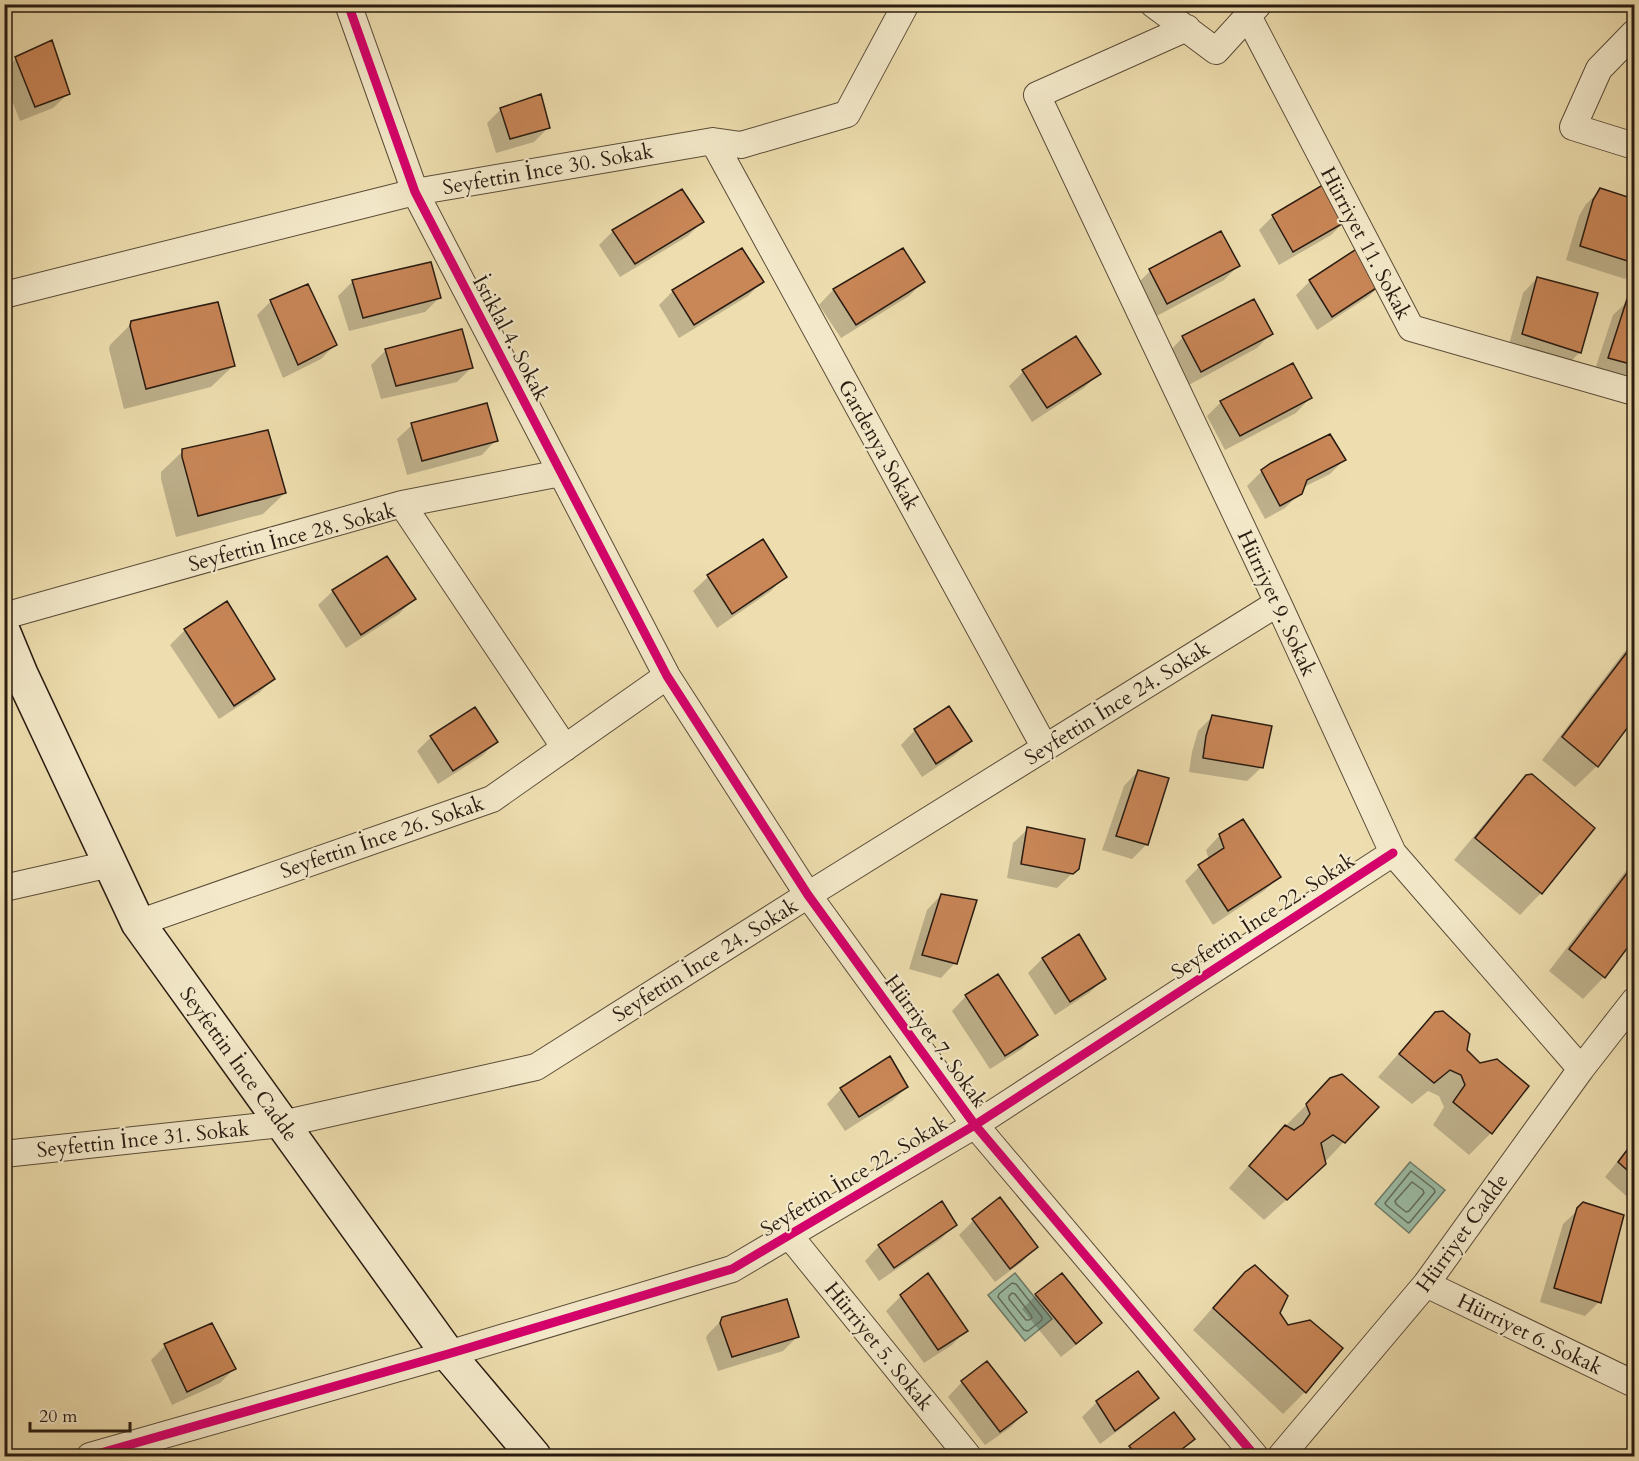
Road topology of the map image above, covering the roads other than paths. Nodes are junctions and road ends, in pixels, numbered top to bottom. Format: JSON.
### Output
{"nodes":[{"id":1,"x":348,"y":4,"type":"edge"},
{"id":2,"x":906,"y":4,"type":"edge"},
{"id":3,"x":1153,"y":4,"type":"edge"},
{"id":4,"x":1253,"y":10,"type":"edge"},
{"id":5,"x":1187,"y":28,"type":"junction"},
{"id":6,"x":1635,"y":33,"type":"edge"},
{"id":7,"x":714,"y":141,"type":"junction"},
{"id":8,"x":1635,"y":146,"type":"edge"},
{"id":9,"x":415,"y":192,"type":"junction"},
{"id":10,"x":4,"y":295,"type":"edge"},
{"id":11,"x":1635,"y":392,"type":"edge"},
{"id":12,"x":561,"y":473,"type":"junction"},
{"id":13,"x":402,"y":504,"type":"junction"},
{"id":14,"x":1278,"y":603,"type":"junction"},
{"id":15,"x":4,"y":616,"type":"edge"},
{"id":16,"x":4,"y":633,"type":"edge"},
{"id":17,"x":668,"y":676,"type":"junction"},
{"id":18,"x":565,"y":748,"type":"junction"},
{"id":19,"x":1045,"y":748,"type":"junction"},
{"id":20,"x":1393,"y":853,"type":"junction"},
{"id":21,"x":110,"y":864,"type":"junction"},
{"id":22,"x":4,"y":888,"type":"edge"},
{"id":23,"x":808,"y":895,"type":"junction"},
{"id":24,"x":138,"y":923,"type":"junction"},
{"id":25,"x":1635,"y":1001,"type":"edge"},
{"id":26,"x":1581,"y":1069,"type":"junction"},
{"id":27,"x":282,"y":1124,"type":"junction"},
{"id":28,"x":975,"y":1125,"type":"junction"},
{"id":29,"x":4,"y":1154,"type":"edge"},
{"id":30,"x":789,"y":1235,"type":"junction"},
{"id":31,"x":1426,"y":1284,"type":"junction"},
{"id":32,"x":448,"y":1354,"type":"junction"},
{"id":33,"x":1635,"y":1384,"type":"edge"},
{"id":34,"x":90,"y":1456,"type":"edge"},
{"id":35,"x":534,"y":1456,"type":"edge"},
{"id":36,"x":968,"y":1456,"type":"edge"},
{"id":37,"x":1255,"y":1456,"type":"edge"},
{"id":38,"x":1281,"y":1456,"type":"edge"}],
"edges":[{"from":1,"to":9,"type":"street","name":"İstiklal 4. Sokak"},
{"from":2,"to":7,"type":"street","name":"Seyfettin İnce 30. Sokak"},
{"from":3,"to":5,"type":"street"},
{"from":4,"to":5,"type":"street"},
{"from":4,"to":11,"type":"street","name":"Hürriyet 11. Sokak"},
{"from":5,"to":14,"type":"street","name":"Hürriyet 9. Sokak"},
{"from":6,"to":8,"type":"street"},
{"from":7,"to":9,"type":"street","name":"Seyfettin İnce 30. Sokak"},
{"from":7,"to":19,"type":"street","name":"Gardenya Sokak"},
{"from":9,"to":10,"type":"street","name":"Seyfettin İnce 30. Sokak"},
{"from":9,"to":12,"type":"street","name":"İstiklal 4. Sokak"},
{"from":12,"to":13,"type":"street"},
{"from":12,"to":17,"type":"street","name":"İstiklal 4. Sokak"},
{"from":13,"to":15,"type":"street","name":"Seyfettin İnce 28. Sokak"},
{"from":13,"to":18,"type":"street","name":"Seyfettin İnce 28. Sokak"},
{"from":14,"to":19,"type":"street","name":"Seyfettin İnce 24. Sokak"},
{"from":14,"to":20,"type":"street","name":"Hürriyet 9. Sokak"},
{"from":16,"to":21,"type":"main road","name":"Seyfettin İnce Cadde"},
{"from":17,"to":18,"type":"street","name":"Seyfettin İnce 26. Sokak"},
{"from":17,"to":23,"type":"street","name":"Hürriyet 7. Sokak"},
{"from":18,"to":24,"type":"street","name":"Seyfettin İnce 26. Sokak"},
{"from":19,"to":23,"type":"street","name":"Seyfettin İnce 24. Sokak"},
{"from":20,"to":26,"type":"street","name":"Hürriyet 9. Sokak"},
{"from":20,"to":28,"type":"street","name":"Seyfettin İnce 22. Sokak"},
{"from":21,"to":22,"type":"street"},
{"from":21,"to":24,"type":"main road","name":"Seyfettin İnce Cadde"},
{"from":23,"to":27,"type":"street","name":"Seyfettin İnce 24. Sokak"},
{"from":23,"to":28,"type":"street","name":"Hürriyet 7. Sokak"},
{"from":24,"to":27,"type":"main road","name":"Seyfettin İnce Cadde"},
{"from":25,"to":26,"type":"street","name":"Hürriyet Cadde"},
{"from":26,"to":31,"type":"street","name":"Hürriyet Cadde"},
{"from":27,"to":29,"type":"street","name":"Seyfettin İnce 31. Sokak"},
{"from":27,"to":32,"type":"main road","name":"Seyfettin İnce Cadde"},
{"from":28,"to":30,"type":"street","name":"Seyfettin İnce 22. Sokak"},
{"from":28,"to":37,"type":"street","name":"Hürriyet 7. Sokak"},
{"from":30,"to":32,"type":"street","name":"Seyfettin İnce 22. Sokak"},
{"from":30,"to":36,"type":"street","name":"Hürriyet 5. Sokak"},
{"from":31,"to":33,"type":"street","name":"Hürriyet 6. Sokak"},
{"from":31,"to":38,"type":"street","name":"Hürriyet Cadde"},
{"from":32,"to":34,"type":"street","name":"Seyfettin İnce 22. Sokak"},
{"from":32,"to":35,"type":"main road","name":"Seyfettin İnce Cadde"}]}
